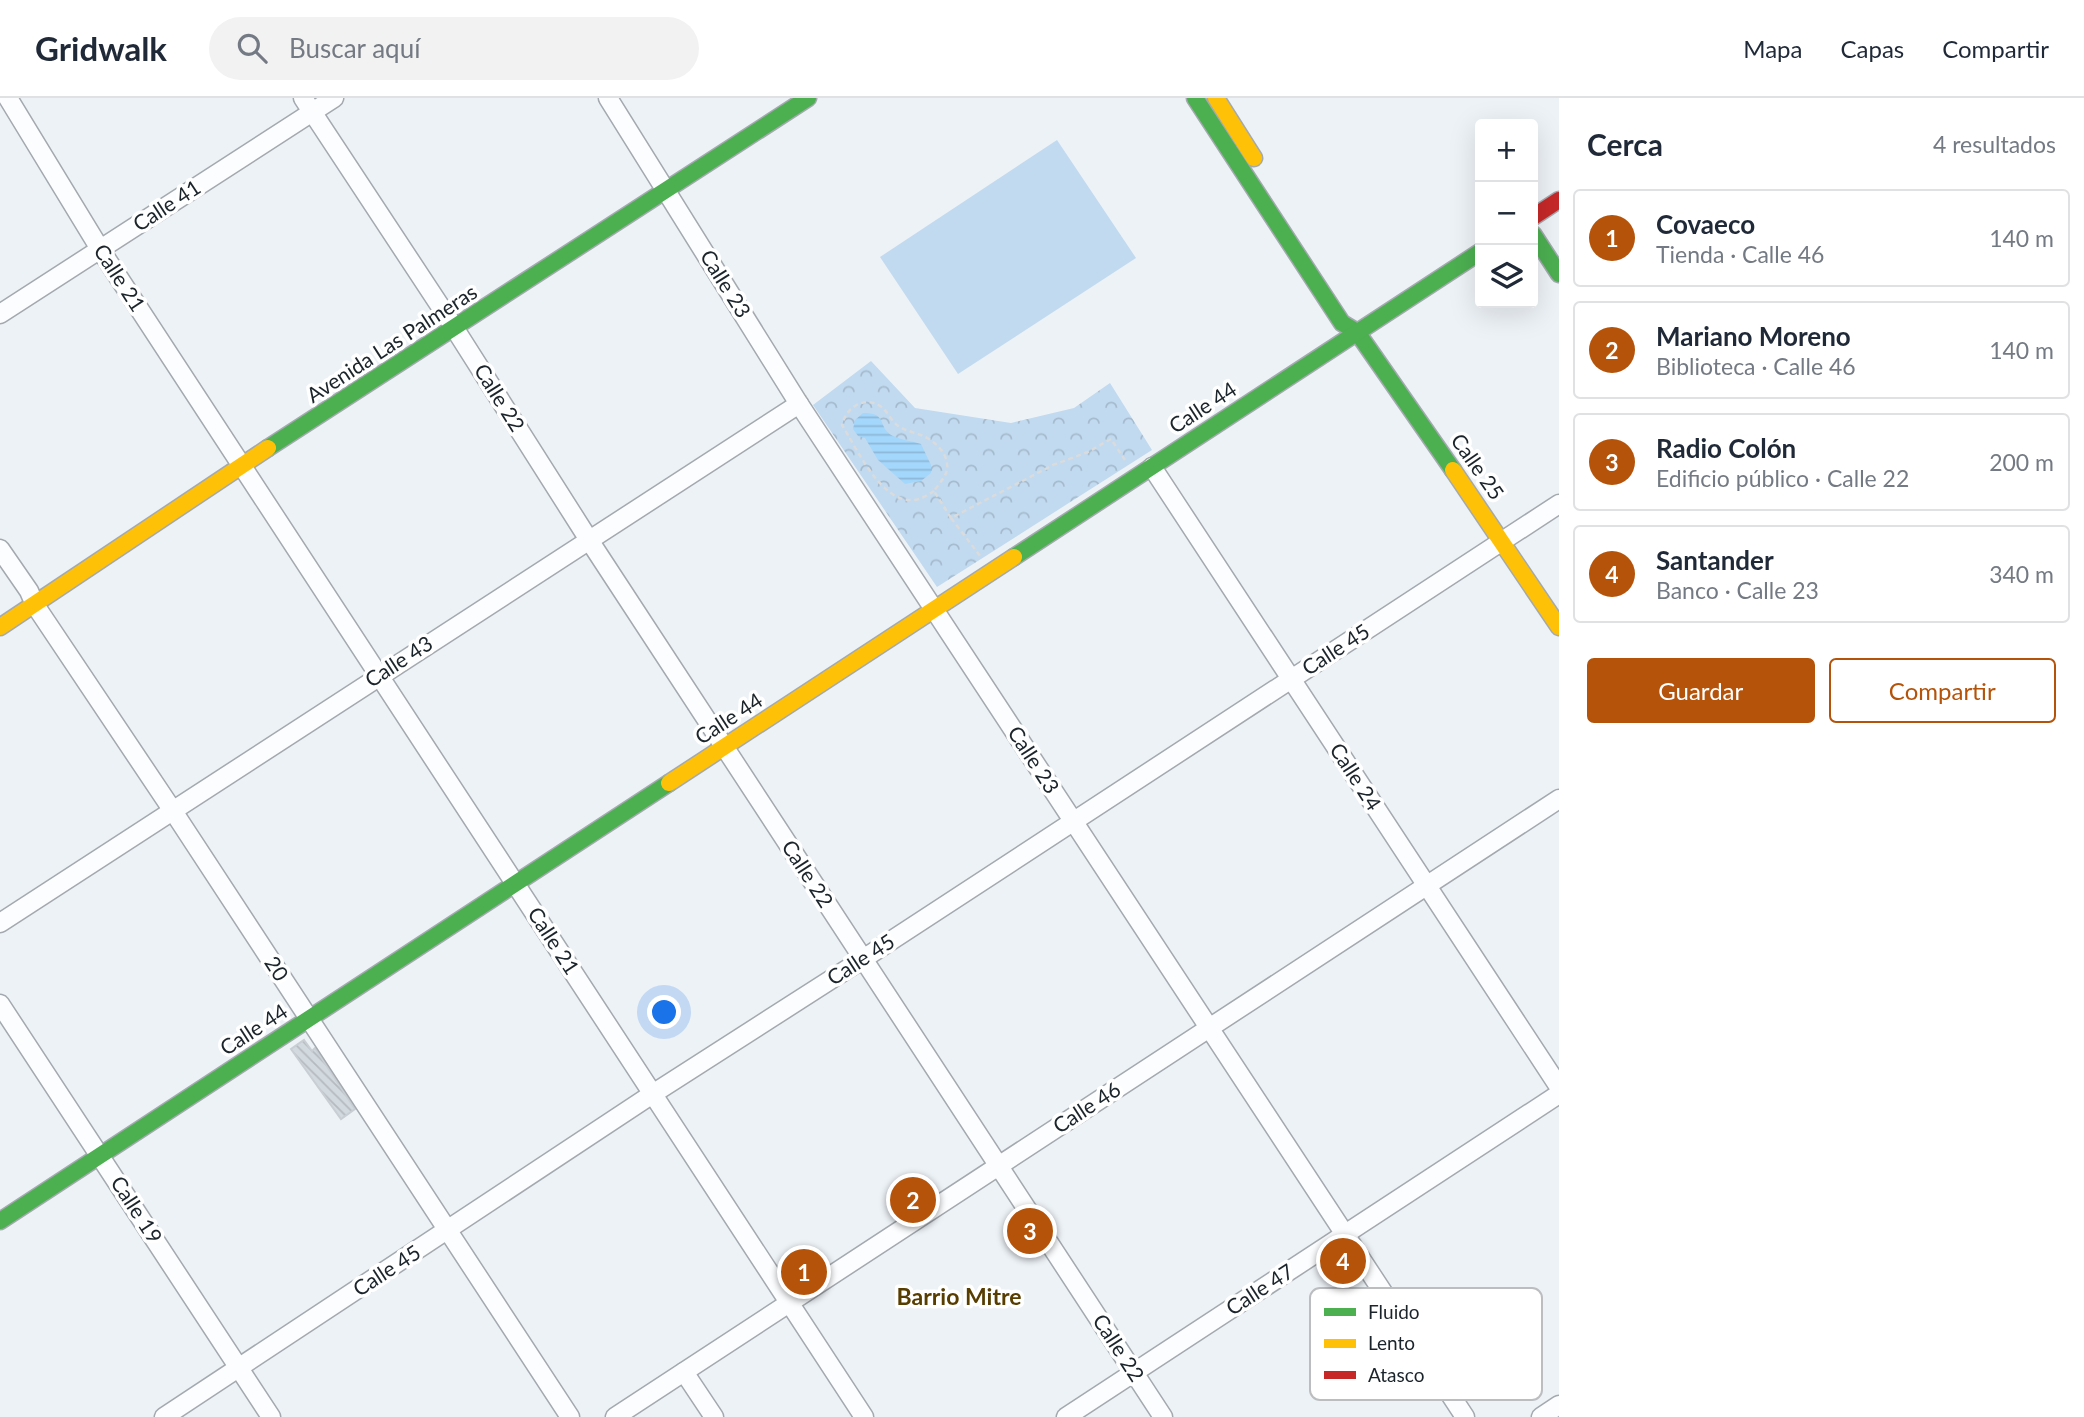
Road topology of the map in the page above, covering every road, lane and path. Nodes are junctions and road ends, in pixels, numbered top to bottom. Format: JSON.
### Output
{"nodes":[{"id":1,"x":8,"y":98,"type":"edge"},
{"id":2,"x":334,"y":98,"type":"edge"},
{"id":3,"x":608,"y":98,"type":"edge"},
{"id":4,"x":781,"y":98,"type":"edge"},
{"id":5,"x":808,"y":98,"type":"edge"},
{"id":6,"x":1195,"y":98,"type":"edge"},
{"id":7,"x":1216,"y":98,"type":"edge"},
{"id":8,"x":308,"y":105,"type":"edge"},
{"id":9,"x":1260,"y":166,"type":"dead end"},
{"id":10,"x":664,"y":184,"type":"junction"},
{"id":11,"x":1559,"y":200,"type":"edge"},
{"id":12,"x":1538,"y":215,"type":"edge"},
{"id":13,"x":1303,"y":235,"type":"dead end"},
{"id":14,"x":1538,"y":242,"type":"edge"},
{"id":15,"x":100,"y":249,"type":"junction"},
{"id":16,"x":1475,"y":255,"type":"edge"},
{"id":17,"x":1559,"y":274,"type":"edge"},
{"id":18,"x":0,"y":314,"type":"edge"},
{"id":19,"x":452,"y":323,"type":"junction"},
{"id":20,"x":1357,"y":332,"type":"junction"},
{"id":21,"x":799,"y":404,"type":"junction"},
{"id":22,"x":239,"y":460,"type":"junction"},
{"id":23,"x":1152,"y":467,"type":"junction"},
{"id":24,"x":1136,"y":477,"type":"junction"},
{"id":25,"x":934,"y":491,"type":"junction"},
{"id":26,"x":1559,"y":503,"type":"edge"},
{"id":27,"x":951,"y":518,"type":"junction"},
{"id":28,"x":589,"y":540,"type":"junction"},
{"id":29,"x":1502,"y":541,"type":"junction"},
{"id":30,"x":0,"y":548,"type":"edge"},
{"id":31,"x":982,"y":558,"type":"dead end"},
{"id":32,"x":32,"y":598,"type":"junction"},
{"id":33,"x":0,"y":610,"type":"edge"},
{"id":34,"x":934,"y":610,"type":"junction"},
{"id":35,"x":0,"y":627,"type":"edge"},
{"id":36,"x":1559,"y":627,"type":"edge"},
{"id":37,"x":379,"y":675,"type":"junction"},
{"id":38,"x":1291,"y":679,"type":"junction"},
{"id":39,"x":724,"y":747,"type":"junction"},
{"id":40,"x":1559,"y":799,"type":"edge"},
{"id":41,"x":173,"y":811,"type":"junction"},
{"id":42,"x":1073,"y":821,"type":"junction"},
{"id":43,"x":516,"y":883,"type":"junction"},
{"id":44,"x":1427,"y":886,"type":"junction"},
{"id":45,"x":0,"y":923,"type":"edge"},
{"id":46,"x":863,"y":959,"type":"junction"},
{"id":47,"x":0,"y":1004,"type":"edge"},
{"id":48,"x":309,"y":1019,"type":"junction"},
{"id":49,"x":1209,"y":1028,"type":"junction"},
{"id":50,"x":1559,"y":1087,"type":"edge"},
{"id":51,"x":1559,"y":1094,"type":"edge"},
{"id":52,"x":651,"y":1095,"type":"junction"},
{"id":53,"x":100,"y":1156,"type":"junction"},
{"id":54,"x":999,"y":1166,"type":"junction"},
{"id":55,"x":0,"y":1221,"type":"edge"},
{"id":56,"x":448,"y":1231,"type":"junction"},
{"id":57,"x":1345,"y":1235,"type":"junction"},
{"id":58,"x":1380,"y":1288,"type":"edge"},
{"id":59,"x":790,"y":1305,"type":"junction"},
{"id":60,"x":239,"y":1368,"type":"junction"},
{"id":61,"x":684,"y":1372,"type":"junction"},
{"id":62,"x":1134,"y":1373,"type":"junction"},
{"id":63,"x":1454,"y":1400,"type":"edge"},
{"id":64,"x":1559,"y":1405,"type":"edge"},
{"id":65,"x":164,"y":1417,"type":"edge"},
{"id":66,"x":271,"y":1417,"type":"edge"},
{"id":67,"x":570,"y":1417,"type":"edge"},
{"id":68,"x":615,"y":1417,"type":"edge"},
{"id":69,"x":714,"y":1417,"type":"edge"},
{"id":70,"x":864,"y":1417,"type":"edge"},
{"id":71,"x":1066,"y":1417,"type":"edge"},
{"id":72,"x":1163,"y":1417,"type":"edge"},
{"id":73,"x":1465,"y":1417,"type":"edge"},
{"id":74,"x":1541,"y":1417,"type":"edge"}],
"edges":[{"from":1,"to":15,"type":"street","name":"Calle 21"},
{"from":2,"to":8,"type":"street","name":"Calle 41"},
{"from":3,"to":10,"type":"street","name":"Calle 23"},
{"from":4,"to":10,"type":"street","name":"Avenida Las Palmeras"},
{"from":5,"to":10,"type":"street","name":"Avenida Las Palmeras"},
{"from":6,"to":20,"type":"street","name":"Calle 25"},
{"from":7,"to":9,"type":"street"},
{"from":8,"to":15,"type":"street","name":"Calle 41"},
{"from":8,"to":19,"type":"street","name":"Calle 22"},
{"from":10,"to":19,"type":"street","name":"Avenida Las Palmeras"},
{"from":10,"to":21,"type":"street","name":"Calle 23"},
{"from":11,"to":12,"type":"street"},
{"from":13,"to":20,"type":"street","name":"Calle 25"},
{"from":14,"to":17,"type":"street"},
{"from":15,"to":18,"type":"street","name":"Calle 41"},
{"from":15,"to":22,"type":"street","name":"Calle 21"},
{"from":16,"to":20,"type":"street","name":"Calle 44"},
{"from":19,"to":22,"type":"street","name":"Avenida Las Palmeras"},
{"from":19,"to":28,"type":"street","name":"Calle 22"},
{"from":20,"to":23,"type":"street","name":"Calle 44"},
{"from":20,"to":29,"type":"street","name":"Calle 25"},
{"from":21,"to":28,"type":"street","name":"Calle 43"},
{"from":21,"to":34,"type":"street","name":"Calle 23"},
{"from":22,"to":32,"type":"street","name":"Avenida Las Palmeras"},
{"from":22,"to":37,"type":"street","name":"Calle 21"},
{"from":23,"to":24,"type":"street","name":"Calle 44"},
{"from":23,"to":38,"type":"street","name":"Calle 24"},
{"from":24,"to":27,"type":"path"},
{"from":24,"to":34,"type":"street","name":"Calle 44"},
{"from":25,"to":25,"type":"path"},
{"from":25,"to":27,"type":"path"},
{"from":26,"to":29,"type":"street","name":"Calle 45"},
{"from":27,"to":31,"type":"path"},
{"from":28,"to":37,"type":"street","name":"Calle 43"},
{"from":28,"to":39,"type":"street","name":"Calle 22"},
{"from":29,"to":36,"type":"street","name":"Calle 25"},
{"from":29,"to":38,"type":"street","name":"Calle 45"},
{"from":30,"to":32,"type":"street","name":"20"},
{"from":32,"to":33,"type":"street","name":"Avenida Las Palmeras"},
{"from":32,"to":35,"type":"street","name":"Avenida Las Palmeras"},
{"from":32,"to":41,"type":"street","name":"20"},
{"from":34,"to":39,"type":"street","name":"Calle 44"},
{"from":34,"to":42,"type":"street","name":"Calle 23"},
{"from":37,"to":41,"type":"street","name":"Calle 43"},
{"from":37,"to":43,"type":"street","name":"Calle 21"},
{"from":38,"to":42,"type":"street","name":"Calle 45"},
{"from":38,"to":44,"type":"street","name":"Calle 24"},
{"from":39,"to":43,"type":"street","name":"Calle 44"},
{"from":39,"to":46,"type":"street","name":"Calle 22"},
{"from":40,"to":44,"type":"street","name":"Calle 46"},
{"from":41,"to":45,"type":"street","name":"Calle 43"},
{"from":41,"to":48,"type":"street","name":"20"},
{"from":42,"to":46,"type":"street","name":"Calle 45"},
{"from":42,"to":49,"type":"street","name":"Calle 23"},
{"from":43,"to":48,"type":"street","name":"Calle 44"},
{"from":43,"to":52,"type":"street","name":"Calle 21"},
{"from":44,"to":49,"type":"street","name":"Calle 46"},
{"from":44,"to":50,"type":"street","name":"Calle 24"},
{"from":46,"to":52,"type":"street","name":"Calle 45"},
{"from":46,"to":54,"type":"street","name":"Calle 22"},
{"from":47,"to":53,"type":"street","name":"Calle 19"},
{"from":48,"to":53,"type":"street","name":"Calle 44"},
{"from":48,"to":56,"type":"street","name":"20"},
{"from":49,"to":54,"type":"street","name":"Calle 46"},
{"from":49,"to":57,"type":"street","name":"Calle 23"},
{"from":51,"to":57,"type":"street","name":"Calle 47"},
{"from":52,"to":56,"type":"street","name":"Calle 45"},
{"from":52,"to":59,"type":"street","name":"Calle 21"},
{"from":53,"to":55,"type":"street","name":"Calle 44"},
{"from":53,"to":60,"type":"street","name":"Calle 19"},
{"from":54,"to":59,"type":"street","name":"Calle 46"},
{"from":54,"to":62,"type":"street","name":"Calle 22"},
{"from":56,"to":60,"type":"street","name":"Calle 45"},
{"from":56,"to":67,"type":"street","name":"20"},
{"from":57,"to":58,"type":"street","name":"Calle 23"},
{"from":57,"to":62,"type":"street","name":"Calle 47"},
{"from":59,"to":61,"type":"street","name":"Calle 46"},
{"from":59,"to":70,"type":"street","name":"Calle 21"},
{"from":60,"to":65,"type":"street","name":"Calle 45"},
{"from":60,"to":66,"type":"street","name":"Calle 19"},
{"from":61,"to":68,"type":"street","name":"Calle 46"},
{"from":61,"to":69,"type":"street"},
{"from":62,"to":71,"type":"street","name":"Calle 47"},
{"from":62,"to":72,"type":"street","name":"Calle 22"},
{"from":63,"to":73,"type":"street","name":"Calle 23"},
{"from":64,"to":74,"type":"street"}]}
